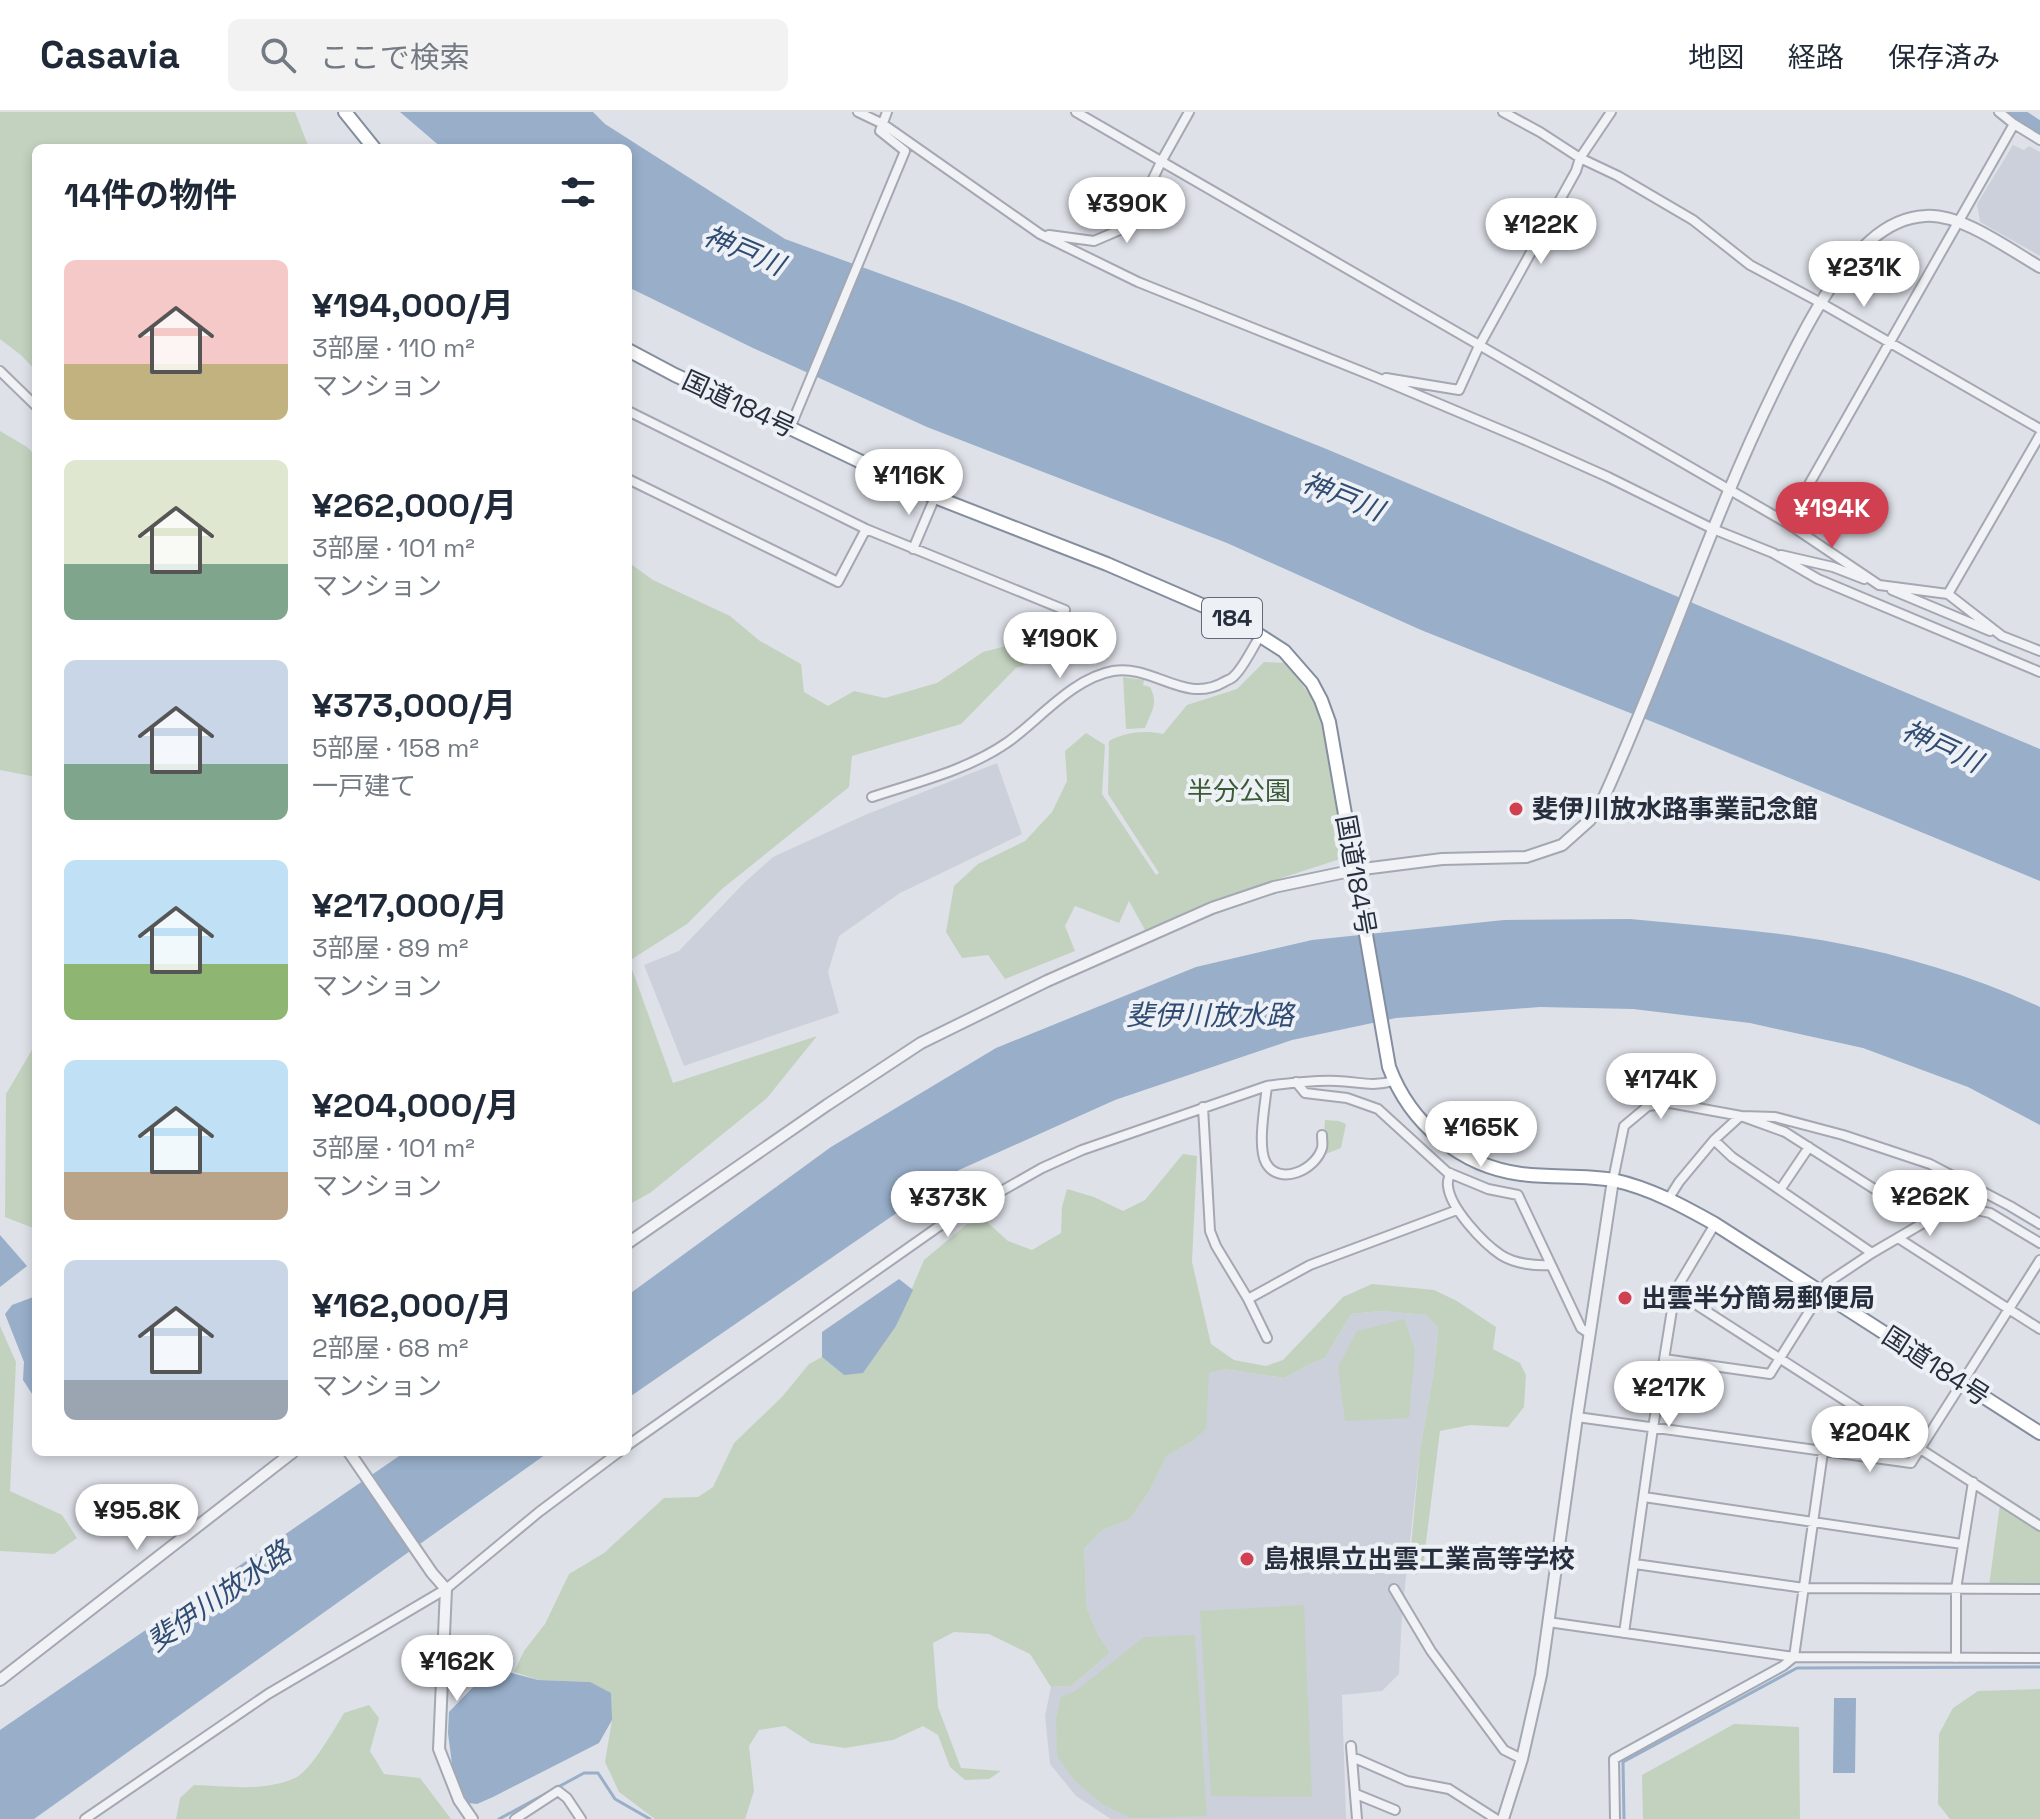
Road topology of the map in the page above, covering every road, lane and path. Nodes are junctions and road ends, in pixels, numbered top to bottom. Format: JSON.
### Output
{"nodes":[{"id":1,"x":345,"y":112,"type":"edge"},
{"id":2,"x":858,"y":112,"type":"edge"},
{"id":3,"x":887,"y":112,"type":"edge"},
{"id":4,"x":1076,"y":112,"type":"edge"},
{"id":5,"x":1189,"y":112,"type":"edge"},
{"id":6,"x":1503,"y":112,"type":"edge"},
{"id":7,"x":1611,"y":112,"type":"edge"},
{"id":8,"x":1999,"y":112,"type":"edge"},
{"id":9,"x":883,"y":124,"type":"junction"},
{"id":10,"x":2014,"y":124,"type":"junction"},
{"id":11,"x":2040,"y":140,"type":"edge"},
{"id":12,"x":371,"y":144,"type":"edge"},
{"id":13,"x":1580,"y":158,"type":"junction"},
{"id":14,"x":1161,"y":162,"type":"junction"},
{"id":15,"x":1959,"y":223,"type":"junction"},
{"id":16,"x":1040,"y":234,"type":"junction"},
{"id":17,"x":2040,"y":267,"type":"edge"},
{"id":18,"x":1821,"y":303,"type":"junction"},
{"id":19,"x":1891,"y":343,"type":"junction"},
{"id":20,"x":1479,"y":346,"type":"junction"},
{"id":21,"x":632,"y":352,"type":"edge"},
{"id":22,"x":0,"y":371,"type":"edge"},
{"id":23,"x":1373,"y":376,"type":"junction"},
{"id":24,"x":32,"y":402,"type":"edge"},
{"id":25,"x":632,"y":413,"type":"edge"},
{"id":26,"x":793,"y":423,"type":"junction"},
{"id":27,"x":2040,"y":432,"type":"edge"},
{"id":28,"x":632,"y":481,"type":"edge"},
{"id":29,"x":1730,"y":489,"type":"junction"},
{"id":30,"x":935,"y":497,"type":"junction"},
{"id":31,"x":1787,"y":523,"type":"junction"},
{"id":32,"x":866,"y":529,"type":"junction"},
{"id":33,"x":1713,"y":529,"type":"junction"},
{"id":34,"x":913,"y":549,"type":"junction"},
{"id":35,"x":1773,"y":553,"type":"junction"},
{"id":36,"x":1879,"y":585,"type":"junction"},
{"id":37,"x":1948,"y":594,"type":"junction"},
{"id":38,"x":1065,"y":610,"type":"dead end"},
{"id":39,"x":1261,"y":635,"type":"junction"},
{"id":40,"x":2002,"y":636,"type":"junction"},
{"id":41,"x":2040,"y":651,"type":"edge"},
{"id":42,"x":2040,"y":672,"type":"edge"},
{"id":43,"x":872,"y":797,"type":"dead end"},
{"id":44,"x":1355,"y":870,"type":"junction"},
{"id":45,"x":1394,"y":1081,"type":"junction"},
{"id":46,"x":1296,"y":1082,"type":"junction"},
{"id":47,"x":1267,"y":1086,"type":"junction"},
{"id":48,"x":1203,"y":1107,"type":"junction"},
{"id":49,"x":1741,"y":1116,"type":"junction"},
{"id":50,"x":1322,"y":1135,"type":"dead end"},
{"id":51,"x":1714,"y":1140,"type":"junction"},
{"id":52,"x":1809,"y":1147,"type":"junction"},
{"id":53,"x":1450,"y":1173,"type":"junction"},
{"id":54,"x":1613,"y":1180,"type":"junction"},
{"id":55,"x":1780,"y":1190,"type":"junction"},
{"id":56,"x":1669,"y":1198,"type":"junction"},
{"id":57,"x":1457,"y":1210,"type":"junction"},
{"id":58,"x":1926,"y":1222,"type":"junction"},
{"id":59,"x":1715,"y":1224,"type":"junction"},
{"id":60,"x":2040,"y":1224,"type":"edge"},
{"id":61,"x":1898,"y":1238,"type":"junction"},
{"id":62,"x":632,"y":1240,"type":"edge"},
{"id":63,"x":2040,"y":1243,"type":"edge"},
{"id":64,"x":1872,"y":1253,"type":"junction"},
{"id":65,"x":2040,"y":1260,"type":"edge"},
{"id":66,"x":1551,"y":1265,"type":"junction"},
{"id":67,"x":1675,"y":1291,"type":"junction"},
{"id":68,"x":1821,"y":1292,"type":"junction"},
{"id":69,"x":1248,"y":1299,"type":"junction"},
{"id":70,"x":2010,"y":1310,"type":"junction"},
{"id":71,"x":2040,"y":1329,"type":"edge"},
{"id":72,"x":1590,"y":1334,"type":"junction"},
{"id":73,"x":1267,"y":1338,"type":"dead end"},
{"id":74,"x":1780,"y":1358,"type":"junction"},
{"id":75,"x":1664,"y":1359,"type":"junction"},
{"id":76,"x":1961,"y":1382,"type":"junction"},
{"id":77,"x":1577,"y":1417,"type":"junction"},
{"id":78,"x":1653,"y":1428,"type":"junction"},
{"id":79,"x":2040,"y":1433,"type":"edge"},
{"id":80,"x":632,"y":1442,"type":"edge"},
{"id":81,"x":1920,"y":1447,"type":"junction"},
{"id":82,"x":1823,"y":1452,"type":"junction"},
{"id":83,"x":288,"y":1456,"type":"edge"},
{"id":84,"x":352,"y":1456,"type":"edge"},
{"id":85,"x":614,"y":1456,"type":"edge"},
{"id":86,"x":1973,"y":1482,"type":"junction"},
{"id":87,"x":1644,"y":1497,"type":"junction"},
{"id":88,"x":1812,"y":1521,"type":"junction"},
{"id":89,"x":2040,"y":1526,"type":"edge"},
{"id":90,"x":1962,"y":1544,"type":"junction"},
{"id":91,"x":1635,"y":1564,"type":"junction"},
{"id":92,"x":1804,"y":1588,"type":"junction"},
{"id":93,"x":446,"y":1589,"type":"junction"},
{"id":94,"x":1394,"y":1589,"type":"dead end"},
{"id":95,"x":1956,"y":1589,"type":"junction"},
{"id":96,"x":2040,"y":1589,"type":"edge"},
{"id":97,"x":1548,"y":1622,"type":"junction"},
{"id":98,"x":1624,"y":1633,"type":"junction"},
{"id":99,"x":1794,"y":1657,"type":"junction"},
{"id":100,"x":1956,"y":1658,"type":"junction"},
{"id":101,"x":2040,"y":1658,"type":"edge"},
{"id":102,"x":0,"y":1680,"type":"edge"},
{"id":103,"x":1351,"y":1746,"type":"dead end"},
{"id":104,"x":1522,"y":1759,"type":"junction"},
{"id":105,"x":1352,"y":1760,"type":"junction"},
{"id":106,"x":1356,"y":1794,"type":"junction"},
{"id":107,"x":1395,"y":1810,"type":"dead end"},
{"id":108,"x":85,"y":1819,"type":"edge"},
{"id":109,"x":472,"y":1819,"type":"edge"},
{"id":110,"x":515,"y":1819,"type":"edge"},
{"id":111,"x":581,"y":1819,"type":"edge"},
{"id":112,"x":1357,"y":1819,"type":"edge"},
{"id":113,"x":1496,"y":1819,"type":"edge"},
{"id":114,"x":1503,"y":1819,"type":"edge"},
{"id":115,"x":1615,"y":1819,"type":"edge"}],
"edges":[{"from":1,"to":12,"type":"highway"},
{"from":2,"to":9,"type":"street"},
{"from":3,"to":9,"type":"street"},
{"from":4,"to":14,"type":"street"},
{"from":5,"to":14,"type":"street"},
{"from":6,"to":13,"type":"street"},
{"from":7,"to":13,"type":"street"},
{"from":8,"to":10,"type":"street"},
{"from":9,"to":16,"type":"street"},
{"from":9,"to":26,"type":"street"},
{"from":10,"to":11,"type":"street"},
{"from":10,"to":15,"type":"street"},
{"from":13,"to":18,"type":"street"},
{"from":13,"to":20,"type":"street"},
{"from":14,"to":16,"type":"street"},
{"from":14,"to":20,"type":"street"},
{"from":15,"to":17,"type":"street"},
{"from":15,"to":18,"type":"street"},
{"from":15,"to":19,"type":"street"},
{"from":16,"to":23,"type":"street"},
{"from":18,"to":19,"type":"street"},
{"from":18,"to":29,"type":"street"},
{"from":19,"to":27,"type":"street"},
{"from":19,"to":31,"type":"street"},
{"from":20,"to":23,"type":"street"},
{"from":20,"to":29,"type":"street"},
{"from":21,"to":26,"type":"highway","name":"国道184号","number":"184"},
{"from":22,"to":24,"type":"street"},
{"from":23,"to":33,"type":"street"},
{"from":25,"to":32,"type":"street"},
{"from":26,"to":30,"type":"highway","name":"国道184号","number":"184"},
{"from":27,"to":37,"type":"street"},
{"from":28,"to":32,"type":"street"},
{"from":29,"to":31,"type":"street"},
{"from":29,"to":33,"type":"street"},
{"from":30,"to":34,"type":"street"},
{"from":30,"to":39,"type":"highway","name":"国道184号","number":"184"},
{"from":31,"to":36,"type":"street"},
{"from":32,"to":34,"type":"street"},
{"from":33,"to":35,"type":"street"},
{"from":33,"to":44,"type":"street"},
{"from":34,"to":38,"type":"street"},
{"from":35,"to":36,"type":"street"},
{"from":35,"to":42,"type":"street"},
{"from":36,"to":37,"type":"street"},
{"from":36,"to":40,"type":"street"},
{"from":37,"to":40,"type":"street"},
{"from":39,"to":43,"type":"street"},
{"from":39,"to":44,"type":"highway","name":"国道184号","number":"184"},
{"from":40,"to":41,"type":"street"},
{"from":44,"to":45,"type":"highway","name":"国道184号","number":"184"},
{"from":44,"to":62,"type":"street"},
{"from":45,"to":46,"type":"street"},
{"from":45,"to":54,"type":"highway","name":"国道184号","number":"184"},
{"from":46,"to":47,"type":"street"},
{"from":46,"to":53,"type":"street"},
{"from":47,"to":48,"type":"street"},
{"from":47,"to":50,"type":"street"},
{"from":48,"to":69,"type":"street"},
{"from":48,"to":80,"type":"street"},
{"from":49,"to":51,"type":"street"},
{"from":49,"to":52,"type":"street"},
{"from":49,"to":54,"type":"street"},
{"from":49,"to":60,"type":"street"},
{"from":51,"to":55,"type":"street"},
{"from":51,"to":56,"type":"street"},
{"from":52,"to":55,"type":"street"},
{"from":52,"to":58,"type":"street"},
{"from":53,"to":57,"type":"street"},
{"from":53,"to":66,"type":"street"},
{"from":54,"to":56,"type":"highway","name":"国道184号","number":"184"},
{"from":54,"to":72,"type":"street"},
{"from":55,"to":64,"type":"street"},
{"from":56,"to":59,"type":"highway","name":"国道184号","number":"184"},
{"from":57,"to":66,"type":"street"},
{"from":57,"to":69,"type":"street"},
{"from":58,"to":61,"type":"street"},
{"from":58,"to":63,"type":"street"},
{"from":59,"to":67,"type":"street"},
{"from":59,"to":68,"type":"highway","name":"国道184号","number":"184"},
{"from":61,"to":64,"type":"street"},
{"from":61,"to":70,"type":"street"},
{"from":64,"to":68,"type":"street"},
{"from":65,"to":70,"type":"street"},
{"from":66,"to":72,"type":"street"},
{"from":67,"to":74,"type":"street"},
{"from":67,"to":75,"type":"street"},
{"from":68,"to":74,"type":"street"},
{"from":68,"to":76,"type":"highway","name":"国道184号","number":"184"},
{"from":69,"to":73,"type":"street"},
{"from":70,"to":71,"type":"street"},
{"from":70,"to":76,"type":"street"},
{"from":72,"to":77,"type":"street"},
{"from":74,"to":75,"type":"street"},
{"from":74,"to":81,"type":"street"},
{"from":75,"to":78,"type":"street"},
{"from":76,"to":79,"type":"highway","name":"国道184号","number":"184"},
{"from":76,"to":81,"type":"street"},
{"from":77,"to":78,"type":"street"},
{"from":77,"to":97,"type":"street"},
{"from":78,"to":82,"type":"street"},
{"from":78,"to":87,"type":"street"},
{"from":81,"to":82,"type":"street"},
{"from":81,"to":86,"type":"street"},
{"from":82,"to":88,"type":"street"},
{"from":83,"to":102,"type":"street"},
{"from":84,"to":93,"type":"street"},
{"from":85,"to":93,"type":"street"},
{"from":86,"to":89,"type":"street"},
{"from":86,"to":90,"type":"street"},
{"from":87,"to":88,"type":"street"},
{"from":87,"to":91,"type":"street"},
{"from":88,"to":90,"type":"street"},
{"from":88,"to":92,"type":"street"},
{"from":90,"to":95,"type":"street"},
{"from":91,"to":92,"type":"street"},
{"from":91,"to":98,"type":"street"},
{"from":92,"to":95,"type":"street"},
{"from":92,"to":99,"type":"street"},
{"from":93,"to":108,"type":"street"},
{"from":93,"to":109,"type":"street"},
{"from":94,"to":104,"type":"street"},
{"from":95,"to":96,"type":"street"},
{"from":95,"to":100,"type":"street"},
{"from":97,"to":98,"type":"street"},
{"from":97,"to":104,"type":"street"},
{"from":98,"to":99,"type":"street"},
{"from":99,"to":100,"type":"street"},
{"from":99,"to":115,"type":"street"},
{"from":100,"to":101,"type":"street"},
{"from":103,"to":105,"type":"street"},
{"from":104,"to":114,"type":"street"},
{"from":105,"to":106,"type":"street"},
{"from":105,"to":113,"type":"street"},
{"from":106,"to":107,"type":"street"},
{"from":106,"to":112,"type":"street"},
{"from":110,"to":111,"type":"street"}]}
